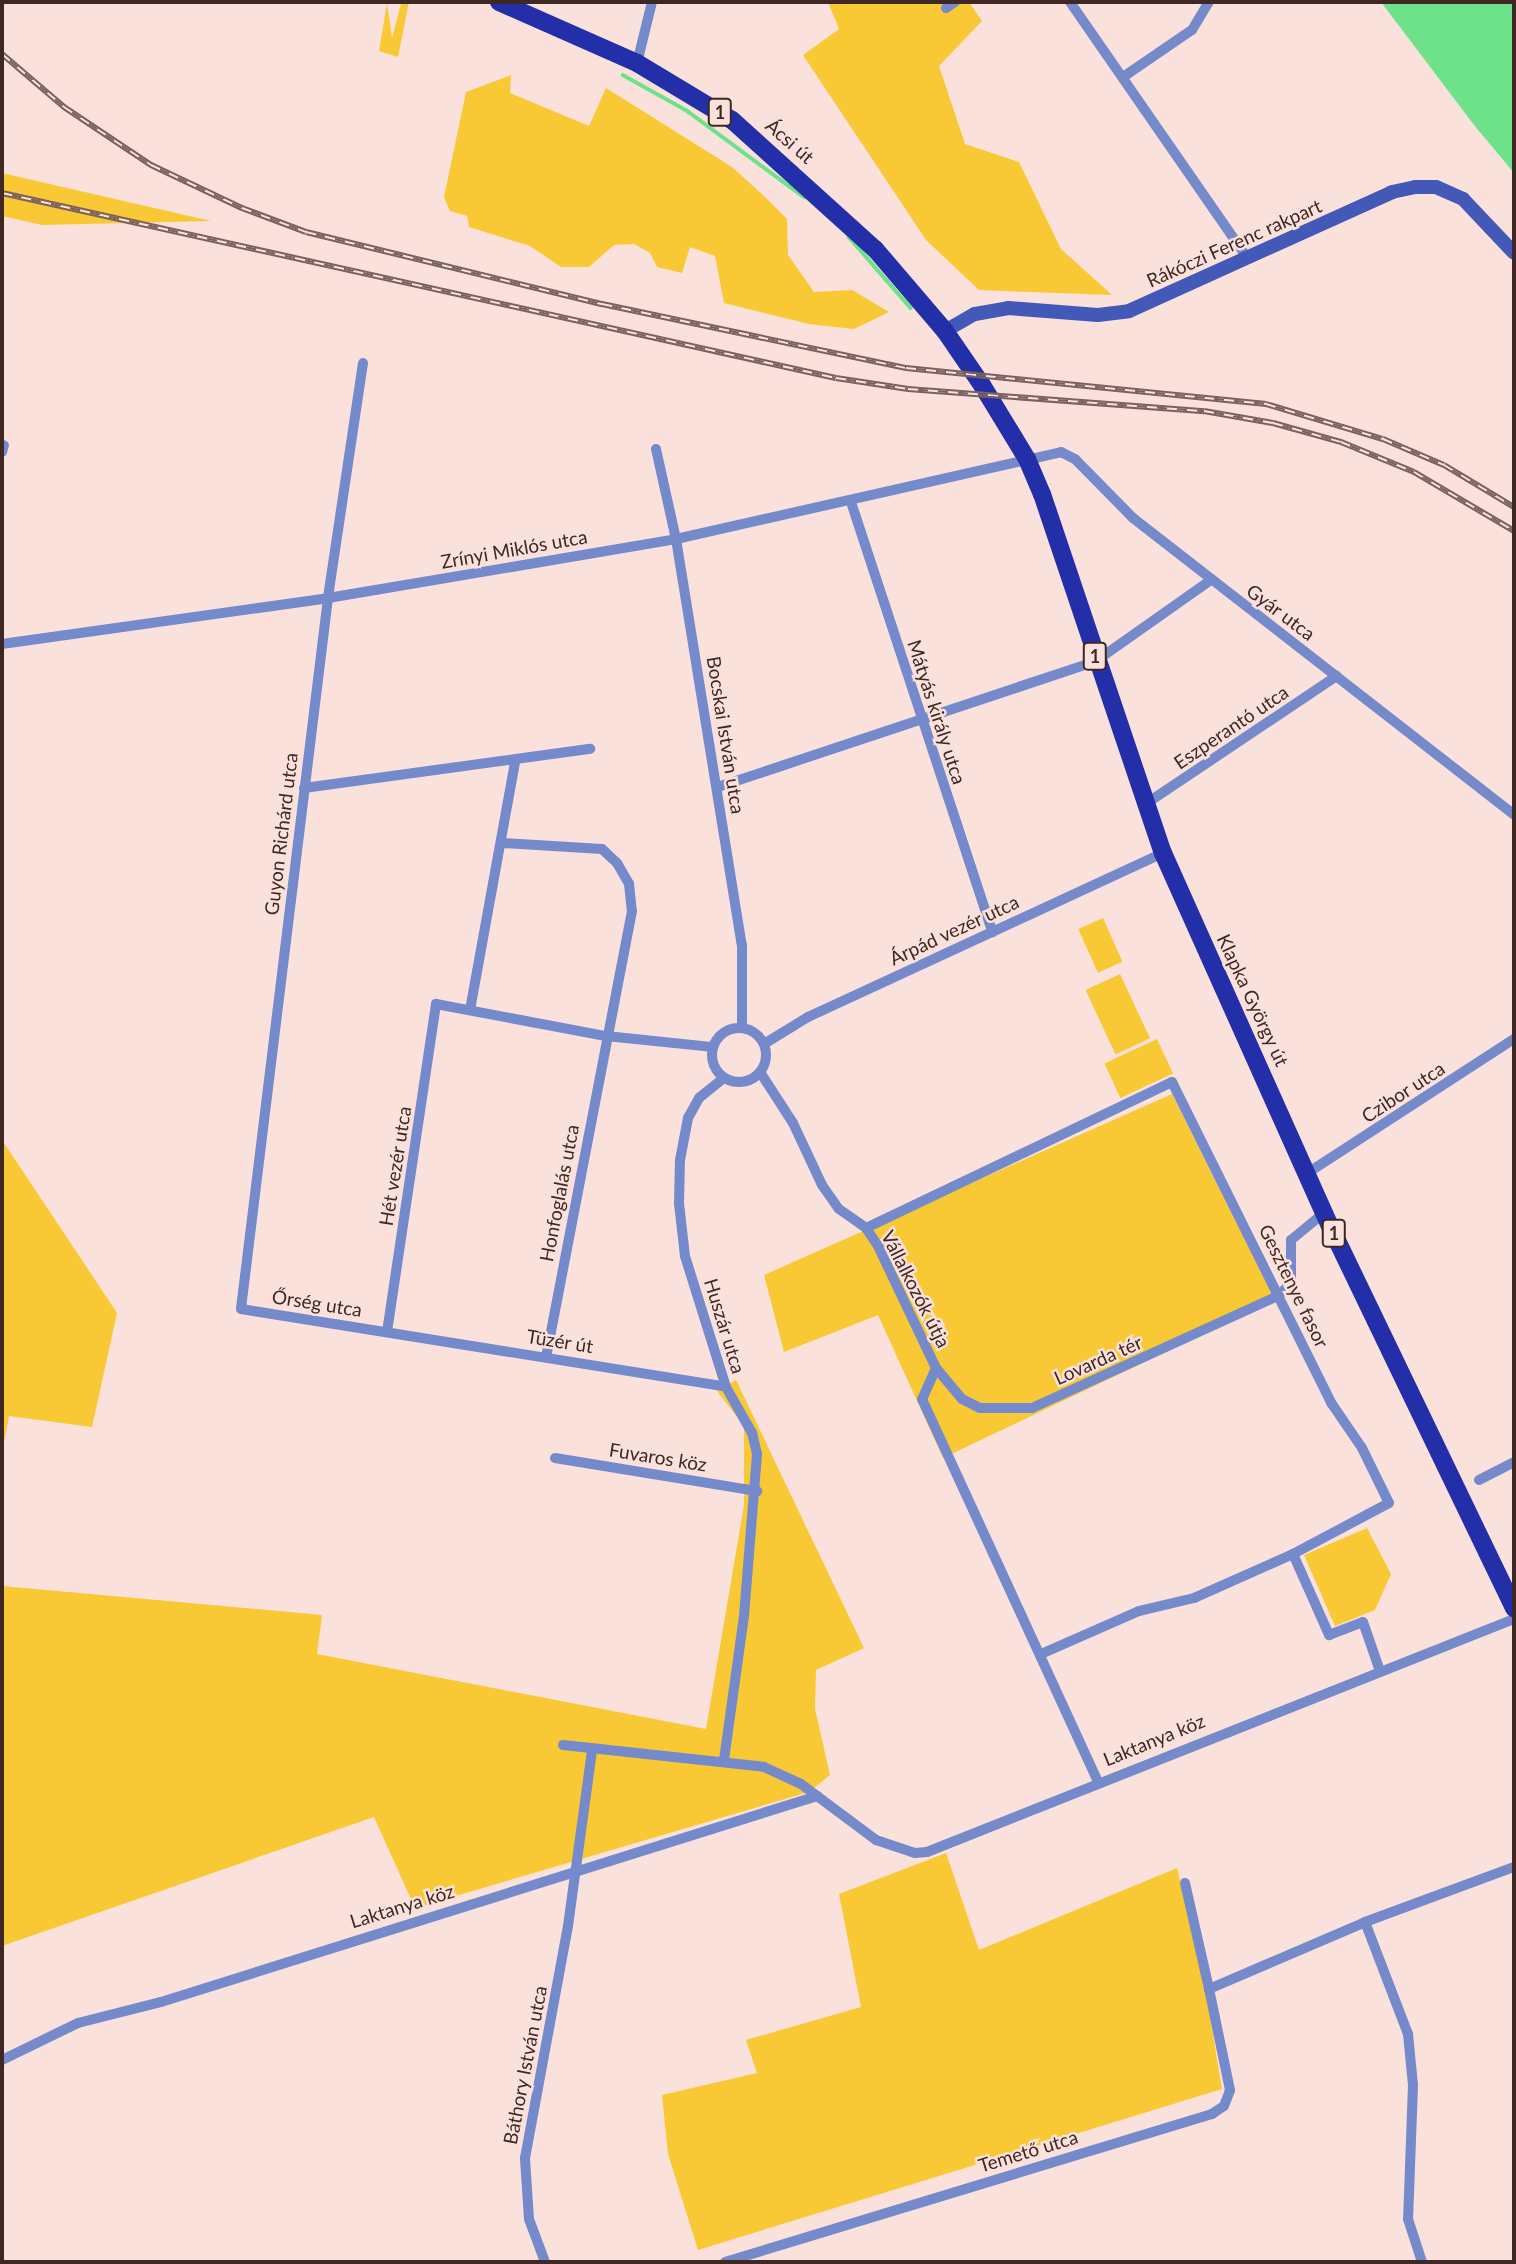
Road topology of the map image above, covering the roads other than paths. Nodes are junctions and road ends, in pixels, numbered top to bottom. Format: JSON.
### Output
{"nodes":[{"id":1,"x":499,"y":2,"type":"edge"},
{"id":2,"x":652,"y":2,"type":"edge"},
{"id":3,"x":1070,"y":2,"type":"edge"},
{"id":4,"x":1209,"y":2,"type":"edge"},
{"id":5,"x":638,"y":63,"type":"junction"},
{"id":6,"x":1123,"y":77,"type":"junction"},
{"id":7,"x":1514,"y":253,"type":"edge"},
{"id":8,"x":1247,"y":258,"type":"junction"},
{"id":9,"x":944,"y":331,"type":"junction"},
{"id":10,"x":363,"y":363,"type":"dead end"},
{"id":11,"x":988,"y":395,"type":"joint"},
{"id":12,"x":656,"y":449,"type":"dead end"},
{"id":13,"x":1027,"y":458,"type":"junction"},
{"id":14,"x":851,"y":502,"type":"junction"},
{"id":15,"x":676,"y":539,"type":"junction"},
{"id":16,"x":1211,"y":580,"type":"junction"},
{"id":17,"x":328,"y":598,"type":"junction"},
{"id":18,"x":2,"y":645,"type":"edge"},
{"id":19,"x":1096,"y":660,"type":"junction"},
{"id":20,"x":1337,"y":676,"type":"junction"},
{"id":21,"x":920,"y":720,"type":"junction"},
{"id":22,"x":590,"y":749,"type":"dead end"},
{"id":23,"x":515,"y":762,"type":"junction"},
{"id":24,"x":304,"y":788,"type":"junction"},
{"id":25,"x":718,"y":788,"type":"junction"},
{"id":26,"x":1144,"y":806,"type":"junction"},
{"id":27,"x":1514,"y":815,"type":"edge"},
{"id":28,"x":502,"y":843,"type":"junction"},
{"id":29,"x":1163,"y":853,"type":"junction"},
{"id":30,"x":992,"y":932,"type":"junction"},
{"id":31,"x":470,"y":1010,"type":"junction"},
{"id":32,"x":741,"y":1028,"type":"junction"},
{"id":33,"x":606,"y":1036,"type":"junction"},
{"id":34,"x":1514,"y":1039,"type":"edge"},
{"id":35,"x":764,"y":1044,"type":"junction"},
{"id":36,"x":713,"y":1047,"type":"junction"},
{"id":37,"x":760,"y":1072,"type":"junction"},
{"id":38,"x":724,"y":1078,"type":"junction"},
{"id":39,"x":1309,"y":1172,"type":"junction"},
{"id":40,"x":1325,"y":1212,"type":"junction"},
{"id":41,"x":866,"y":1228,"type":"junction"},
{"id":42,"x":1280,"y":1295,"type":"junction"},
{"id":43,"x":240,"y":1309,"type":"joint"},
{"id":44,"x":387,"y":1332,"type":"junction"},
{"id":45,"x":546,"y":1356,"type":"junction"},
{"id":46,"x":936,"y":1368,"type":"junction"},
{"id":47,"x":726,"y":1388,"type":"junction"},
{"id":48,"x":555,"y":1458,"type":"dead end"},
{"id":49,"x":1514,"y":1462,"type":"edge"},
{"id":50,"x":1479,"y":1480,"type":"dead end"},
{"id":51,"x":757,"y":1491,"type":"junction"},
{"id":52,"x":1293,"y":1555,"type":"junction"},
{"id":53,"x":1514,"y":1609,"type":"edge"},
{"id":54,"x":1514,"y":1619,"type":"edge"},
{"id":55,"x":1041,"y":1654,"type":"junction"},
{"id":56,"x":1380,"y":1671,"type":"junction"},
{"id":57,"x":564,"y":1745,"type":"dead end"},
{"id":58,"x":592,"y":1750,"type":"junction"},
{"id":59,"x":724,"y":1760,"type":"junction"},
{"id":60,"x":1098,"y":1781,"type":"junction"},
{"id":61,"x":817,"y":1796,"type":"junction"},
{"id":62,"x":1514,"y":1867,"type":"edge"},
{"id":63,"x":573,"y":1872,"type":"junction"},
{"id":64,"x":1185,"y":1883,"type":"dead end"},
{"id":65,"x":1366,"y":1922,"type":"junction"},
{"id":66,"x":1209,"y":1989,"type":"junction"},
{"id":67,"x":2,"y":2060,"type":"edge"},
{"id":68,"x":545,"y":2262,"type":"edge"},
{"id":69,"x":725,"y":2262,"type":"edge"},
{"id":70,"x":1422,"y":2262,"type":"edge"}],
"edges":[{"from":1,"to":5,"type":"main road","name":"Ácsi út","number":"1"},
{"from":2,"to":5,"type":"street"},
{"from":3,"to":6,"type":"street"},
{"from":4,"to":6,"type":"street"},
{"from":5,"to":9,"type":"main road","name":"Ácsi út","number":"1"},
{"from":6,"to":8,"type":"street"},
{"from":7,"to":8,"type":"street","name":"Rákóczi Ferenc rakpart"},
{"from":8,"to":9,"type":"street","name":"Rákóczi Ferenc rakpart"},
{"from":9,"to":11,"type":"main road","name":"Ácsi út","number":"1"},
{"from":10,"to":17,"type":"street","name":"Guyon Richárd utca"},
{"from":11,"to":13,"type":"main road","name":"Klapka György út","number":"1"},
{"from":12,"to":15,"type":"street","name":"Bocskai István utca"},
{"from":13,"to":14,"type":"street","name":"Zrínyi Miklós utca"},
{"from":13,"to":16,"type":"street","name":"Gyár utca"},
{"from":13,"to":19,"type":"main road","name":"Klapka György út","number":"1"},
{"from":14,"to":15,"type":"street","name":"Zrínyi Miklós utca"},
{"from":14,"to":21,"type":"street","name":"Mátyás király utca"},
{"from":15,"to":17,"type":"street","name":"Zrínyi Miklós utca"},
{"from":15,"to":25,"type":"street","name":"Bocskai István utca"},
{"from":16,"to":19,"type":"street"},
{"from":16,"to":20,"type":"street","name":"Gyár utca"},
{"from":17,"to":18,"type":"street","name":"Zrínyi Miklós utca"},
{"from":17,"to":24,"type":"street","name":"Guyon Richárd utca"},
{"from":19,"to":21,"type":"street"},
{"from":19,"to":26,"type":"main road","name":"Klapka György út","number":"1"},
{"from":20,"to":26,"type":"street","name":"Eszperantó utca"},
{"from":20,"to":27,"type":"street","name":"Gyár utca"},
{"from":21,"to":25,"type":"street"},
{"from":21,"to":30,"type":"street","name":"Mátyás király utca"},
{"from":22,"to":23,"type":"street"},
{"from":23,"to":24,"type":"street"},
{"from":23,"to":28,"type":"street"},
{"from":24,"to":43,"type":"street","name":"Guyon Richárd utca"},
{"from":25,"to":32,"type":"street","name":"Bocskai István utca"},
{"from":26,"to":29,"type":"main road","name":"Klapka György út","number":"1"},
{"from":28,"to":31,"type":"street"},
{"from":28,"to":33,"type":"street","name":"Honfoglalás utca"},
{"from":29,"to":30,"type":"street","name":"Árpád vezér utca"},
{"from":29,"to":39,"type":"main road","name":"Klapka György út","number":"1"},
{"from":30,"to":35,"type":"street","name":"Árpád vezér utca"},
{"from":31,"to":33,"type":"street"},
{"from":31,"to":44,"type":"street","name":"Hét vezér utca"},
{"from":32,"to":35,"type":"street"},
{"from":32,"to":36,"type":"street"},
{"from":33,"to":36,"type":"street"},
{"from":33,"to":45,"type":"street","name":"Honfoglalás utca"},
{"from":34,"to":39,"type":"street","name":"Czibor utca"},
{"from":35,"to":37,"type":"street"},
{"from":36,"to":38,"type":"street"},
{"from":37,"to":38,"type":"street"},
{"from":37,"to":41,"type":"street","name":"Vállalkozók útja"},
{"from":38,"to":47,"type":"street","name":"Huszár utca"},
{"from":39,"to":40,"type":"main road","name":"Klapka György út","number":"1"},
{"from":40,"to":42,"type":"street"},
{"from":40,"to":53,"type":"main road","name":"Klapka György út","number":"1"},
{"from":41,"to":42,"type":"street","name":"Gesztenye fasor"},
{"from":41,"to":46,"type":"street","name":"Vállalkozók útja"},
{"from":42,"to":46,"type":"street","name":"Lovarda tér"},
{"from":42,"to":52,"type":"street","name":"Gesztenye fasor"},
{"from":43,"to":44,"type":"street","name":"Őrség utca"},
{"from":44,"to":45,"type":"street","name":"Tüzér út"},
{"from":45,"to":47,"type":"street","name":"Tüzér út"},
{"from":46,"to":55,"type":"street","name":"Vállalkozók útja"},
{"from":47,"to":51,"type":"street","name":"Huszár utca"},
{"from":48,"to":51,"type":"street","name":"Fuvaros köz"},
{"from":49,"to":50,"type":"street"},
{"from":51,"to":59,"type":"street","name":"Huszár utca"},
{"from":52,"to":55,"type":"street"},
{"from":52,"to":56,"type":"street"},
{"from":54,"to":56,"type":"street","name":"Laktanya köz"},
{"from":55,"to":60,"type":"street","name":"Vállalkozók útja"},
{"from":56,"to":60,"type":"street","name":"Laktanya köz"},
{"from":57,"to":58,"type":"street","name":"Laktanya köz"},
{"from":58,"to":59,"type":"street","name":"Laktanya köz"},
{"from":58,"to":63,"type":"street","name":"Báthory István utca"},
{"from":59,"to":61,"type":"street","name":"Laktanya köz"},
{"from":60,"to":61,"type":"street","name":"Laktanya köz"},
{"from":61,"to":63,"type":"street","name":"Laktanya köz"},
{"from":62,"to":65,"type":"street"},
{"from":63,"to":67,"type":"street","name":"Laktanya köz"},
{"from":63,"to":68,"type":"street","name":"Báthory István utca"},
{"from":64,"to":66,"type":"street","name":"Temető utca"},
{"from":65,"to":66,"type":"street"},
{"from":65,"to":70,"type":"street"},
{"from":66,"to":69,"type":"street","name":"Temető utca"}]}
